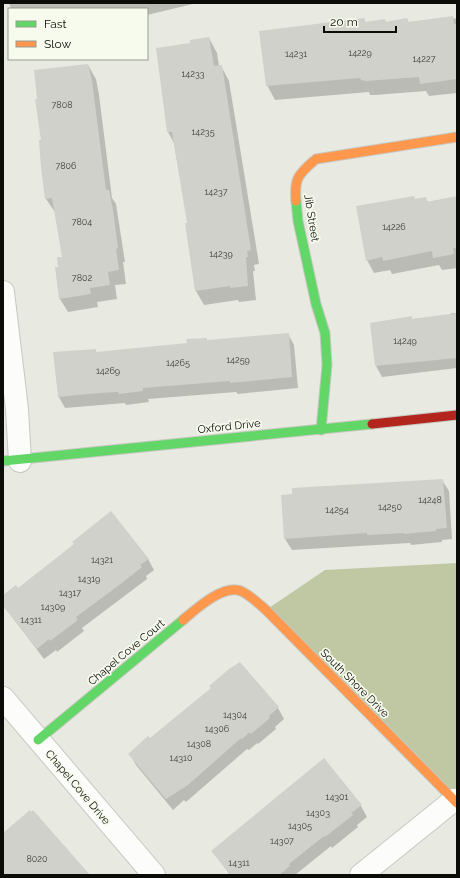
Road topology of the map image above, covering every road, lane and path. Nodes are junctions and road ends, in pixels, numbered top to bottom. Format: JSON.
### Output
{"nodes":[{"id":1,"x":457,"y":137,"type":"edge"},
{"id":2,"x":3,"y":292,"type":"edge"},
{"id":3,"x":457,"y":415,"type":"edge"},
{"id":4,"x":321,"y":430,"type":"junction"},
{"id":5,"x":11,"y":461,"type":"edge"},
{"id":6,"x":232,"y":588,"type":"joint"},
{"id":7,"x":3,"y":698,"type":"edge"},
{"id":8,"x":38,"y":740,"type":"junction"},
{"id":9,"x":456,"y":801,"type":"edge"},
{"id":10,"x":154,"y":875,"type":"edge"},
{"id":11,"x":362,"y":875,"type":"edge"}],
"edges":[{"from":1,"to":4,"type":"street","name":"Jib Street"},
{"from":2,"to":5,"type":"street"},
{"from":3,"to":4,"type":"street","name":"Oxford Drive"},
{"from":4,"to":5,"type":"street","name":"Oxford Drive"},
{"from":6,"to":8,"type":"street","name":"Chapel Cove Court"},
{"from":6,"to":9,"type":"street","name":"South Shore Drive"},
{"from":7,"to":8,"type":"street","name":"Chapel Cove Drive"},
{"from":8,"to":10,"type":"street","name":"Chapel Cove Drive"},
{"from":9,"to":11,"type":"street"}]}
